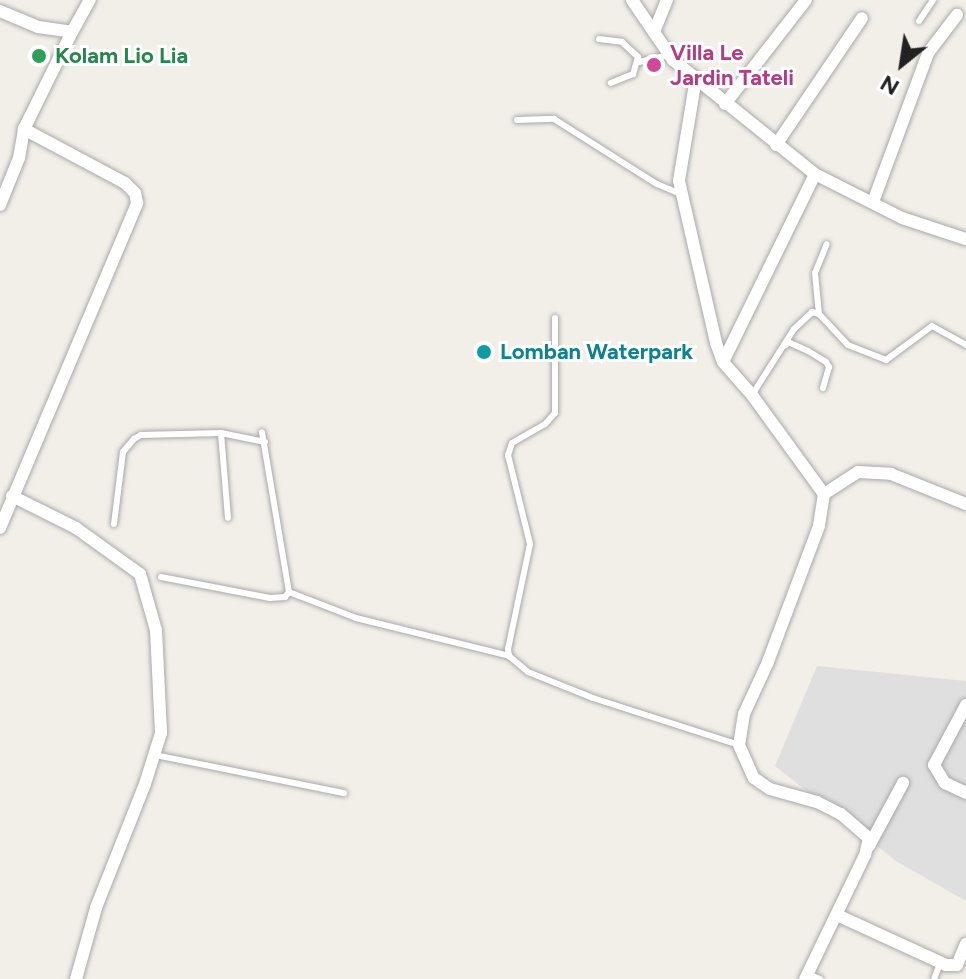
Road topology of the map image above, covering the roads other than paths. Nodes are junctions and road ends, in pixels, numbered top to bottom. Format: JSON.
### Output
{"nodes":[{"id":1,"x":90,"y":0,"type":"edge"},
{"id":2,"x":632,"y":0,"type":"edge"},
{"id":3,"x":667,"y":0,"type":"edge"},
{"id":4,"x":806,"y":0,"type":"edge"},
{"id":5,"x":933,"y":0,"type":"edge"},
{"id":6,"x":0,"y":11,"type":"edge"},
{"id":7,"x":957,"y":15,"type":"dead end"},
{"id":8,"x":862,"y":18,"type":"dead end"},
{"id":9,"x":919,"y":21,"type":"dead end"},
{"id":10,"x":72,"y":32,"type":"junction"},
{"id":11,"x":654,"y":32,"type":"junction"},
{"id":12,"x":599,"y":39,"type":"dead end"},
{"id":13,"x":669,"y":55,"type":"junction"},
{"id":14,"x":639,"y":62,"type":"junction"},
{"id":15,"x":696,"y":78,"type":"junction"},
{"id":16,"x":611,"y":83,"type":"dead end"},
{"id":17,"x":725,"y":104,"type":"junction"},
{"id":18,"x":517,"y":120,"type":"dead end"},
{"id":19,"x":24,"y":129,"type":"junction"},
{"id":20,"x":776,"y":145,"type":"junction"},
{"id":21,"x":815,"y":174,"type":"junction"},
{"id":22,"x":680,"y":194,"type":"junction"},
{"id":23,"x":873,"y":202,"type":"junction"},
{"id":24,"x":0,"y":205,"type":"edge"},
{"id":25,"x":966,"y":239,"type":"edge"},
{"id":26,"x":827,"y":244,"type":"dead end"},
{"id":27,"x":819,"y":314,"type":"junction"},
{"id":28,"x":555,"y":318,"type":"dead end"},
{"id":29,"x":966,"y":345,"type":"edge"},
{"id":30,"x":785,"y":348,"type":"junction"},
{"id":31,"x":723,"y":362,"type":"junction"},
{"id":32,"x":823,"y":388,"type":"dead end"},
{"id":33,"x":752,"y":395,"type":"junction"},
{"id":34,"x":262,"y":432,"type":"dead end"},
{"id":35,"x":221,"y":433,"type":"junction"},
{"id":36,"x":265,"y":442,"type":"junction"},
{"id":37,"x":824,"y":494,"type":"junction"},
{"id":38,"x":12,"y":496,"type":"junction"},
{"id":39,"x":966,"y":504,"type":"edge"},
{"id":40,"x":228,"y":518,"type":"dead end"},
{"id":41,"x":114,"y":524,"type":"dead end"},
{"id":42,"x":0,"y":528,"type":"edge"},
{"id":43,"x":161,"y":577,"type":"dead end"},
{"id":44,"x":289,"y":592,"type":"junction"},
{"id":45,"x":509,"y":656,"type":"junction"},
{"id":46,"x":966,"y":705,"type":"edge"},
{"id":47,"x":739,"y":745,"type":"junction"},
{"id":48,"x":155,"y":755,"type":"junction"},
{"id":49,"x":903,"y":783,"type":"dead end"},
{"id":50,"x":344,"y":793,"type":"dead end"},
{"id":51,"x":966,"y":793,"type":"edge"},
{"id":52,"x":869,"y":846,"type":"junction"},
{"id":53,"x":837,"y":915,"type":"junction"},
{"id":54,"x":966,"y":944,"type":"edge"},
{"id":55,"x":940,"y":963,"type":"junction"},
{"id":56,"x":811,"y":977,"type":"edge"},
{"id":57,"x":76,"y":979,"type":"edge"},
{"id":58,"x":934,"y":979,"type":"edge"}],
"edges":[{"from":1,"to":10,"type":"street"},
{"from":2,"to":11,"type":"street"},
{"from":3,"to":11,"type":"street"},
{"from":4,"to":17,"type":"street"},
{"from":5,"to":9,"type":"lane"},
{"from":6,"to":10,"type":"street"},
{"from":7,"to":23,"type":"street"},
{"from":8,"to":20,"type":"street"},
{"from":10,"to":19,"type":"street"},
{"from":11,"to":13,"type":"street"},
{"from":12,"to":14,"type":"lane"},
{"from":13,"to":14,"type":"lane"},
{"from":13,"to":15,"type":"street"},
{"from":14,"to":16,"type":"lane"},
{"from":15,"to":17,"type":"street"},
{"from":15,"to":22,"type":"street"},
{"from":17,"to":20,"type":"street"},
{"from":18,"to":22,"type":"lane"},
{"from":19,"to":24,"type":"street"},
{"from":19,"to":38,"type":"street"},
{"from":20,"to":21,"type":"street"},
{"from":21,"to":23,"type":"street"},
{"from":21,"to":31,"type":"street"},
{"from":22,"to":31,"type":"street"},
{"from":23,"to":25,"type":"street"},
{"from":26,"to":27,"type":"lane"},
{"from":27,"to":29,"type":"lane"},
{"from":27,"to":30,"type":"lane"},
{"from":28,"to":45,"type":"lane"},
{"from":30,"to":32,"type":"lane"},
{"from":30,"to":33,"type":"lane"},
{"from":31,"to":33,"type":"street"},
{"from":33,"to":37,"type":"street"},
{"from":34,"to":36,"type":"lane"},
{"from":35,"to":36,"type":"lane"},
{"from":35,"to":40,"type":"lane"},
{"from":35,"to":41,"type":"lane"},
{"from":36,"to":44,"type":"lane"},
{"from":37,"to":39,"type":"street"},
{"from":37,"to":47,"type":"street"},
{"from":38,"to":42,"type":"street"},
{"from":38,"to":48,"type":"street"},
{"from":43,"to":44,"type":"lane"},
{"from":44,"to":45,"type":"lane"},
{"from":45,"to":47,"type":"lane"},
{"from":46,"to":51,"type":"street"},
{"from":47,"to":52,"type":"street"},
{"from":48,"to":50,"type":"lane"},
{"from":48,"to":57,"type":"street"},
{"from":49,"to":52,"type":"street"},
{"from":52,"to":53,"type":"street"},
{"from":53,"to":55,"type":"street"},
{"from":53,"to":56,"type":"street"},
{"from":54,"to":55,"type":"street"},
{"from":55,"to":58,"type":"lane"}]}
